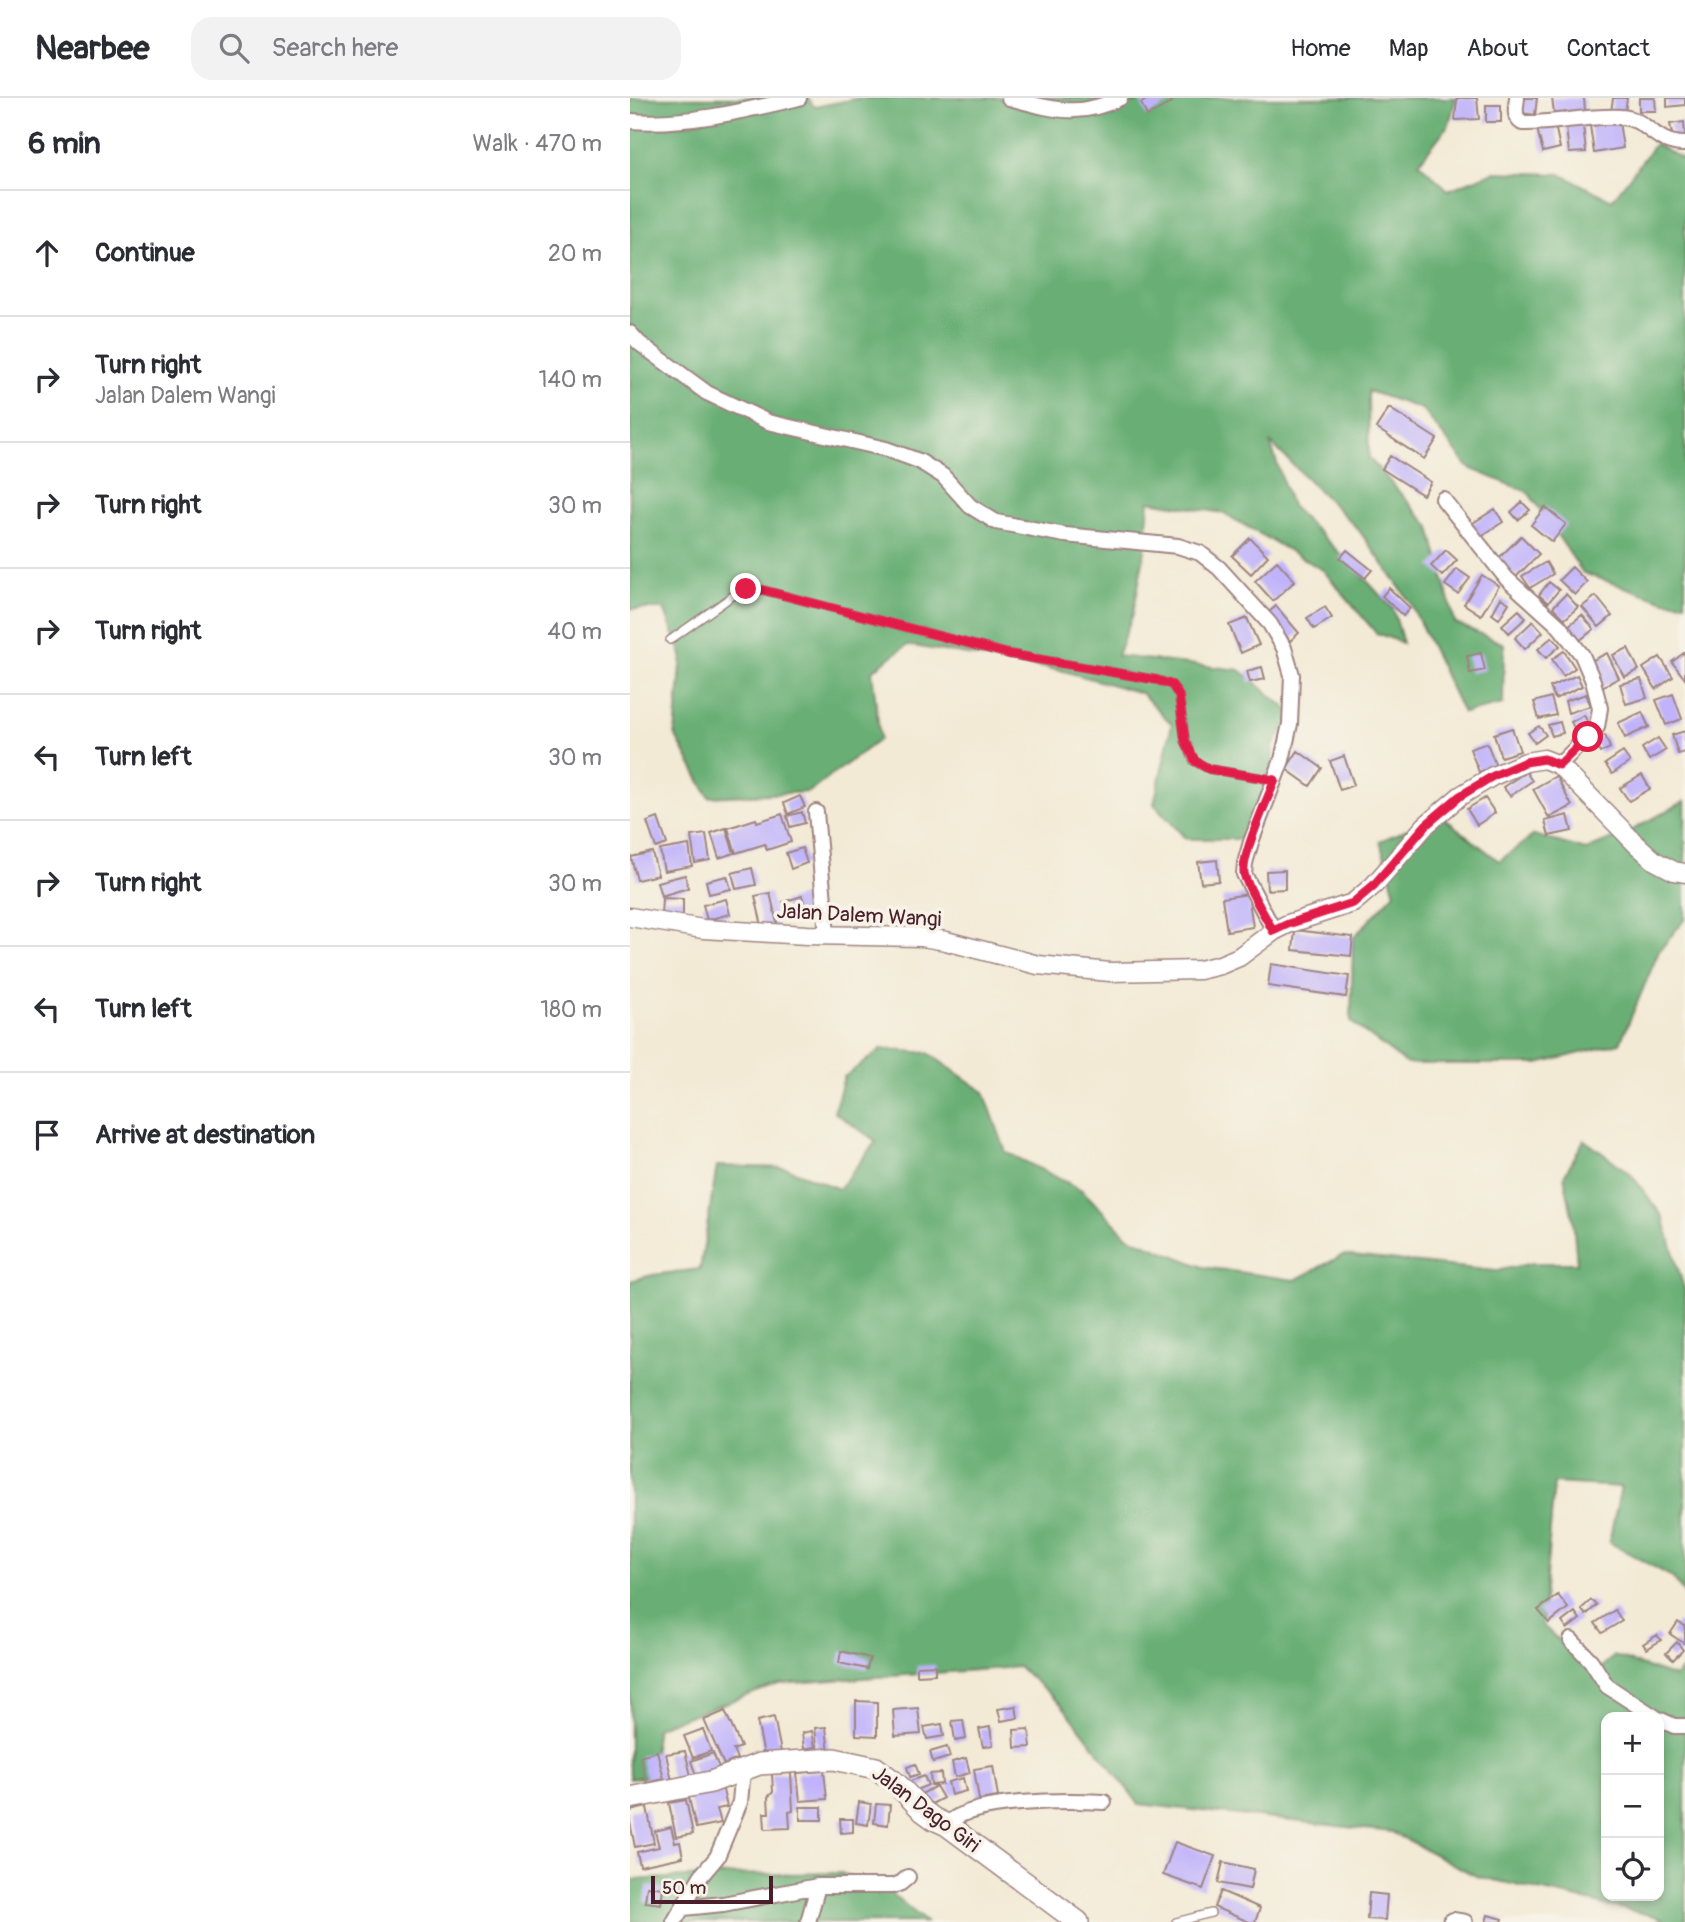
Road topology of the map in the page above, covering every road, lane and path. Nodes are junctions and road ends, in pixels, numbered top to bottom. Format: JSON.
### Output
{"nodes":[{"id":1,"x":799,"y":98,"type":"edge"},
{"id":2,"x":1009,"y":98,"type":"edge"},
{"id":3,"x":1120,"y":98,"type":"edge"},
{"id":4,"x":1517,"y":98,"type":"edge"},
{"id":5,"x":630,"y":121,"type":"edge"},
{"id":6,"x":1685,"y":144,"type":"edge"},
{"id":7,"x":630,"y":333,"type":"edge"},
{"id":8,"x":1443,"y":499,"type":"dead end"},
{"id":9,"x":670,"y":640,"type":"dead end"},
{"id":10,"x":1559,"y":765,"type":"junction"},
{"id":11,"x":1275,"y":780,"type":"junction"},
{"id":12,"x":816,"y":812,"type":"dead end"},
{"id":13,"x":1685,"y":873,"type":"edge"},
{"id":14,"x":630,"y":917,"type":"edge"},
{"id":15,"x":1273,"y":931,"type":"junction"},
{"id":16,"x":827,"y":935,"type":"junction"},
{"id":17,"x":1571,"y":1640,"type":"dead end"},
{"id":18,"x":1648,"y":1712,"type":"edge"},
{"id":19,"x":1664,"y":1721,"type":"edge"},
{"id":20,"x":1685,"y":1727,"type":"edge"},
{"id":21,"x":743,"y":1770,"type":"junction"},
{"id":22,"x":630,"y":1798,"type":"edge"},
{"id":23,"x":1104,"y":1802,"type":"dead end"},
{"id":24,"x":947,"y":1825,"type":"junction"},
{"id":25,"x":908,"y":1877,"type":"dead end"},
{"id":26,"x":818,"y":1886,"type":"junction"},
{"id":27,"x":684,"y":1908,"type":"junction"},
{"id":28,"x":1211,"y":1913,"type":"dead end"},
{"id":29,"x":674,"y":1922,"type":"edge"},
{"id":30,"x":808,"y":1922,"type":"edge"},
{"id":31,"x":1078,"y":1922,"type":"edge"},
{"id":32,"x":1176,"y":1922,"type":"edge"},
{"id":33,"x":1450,"y":1922,"type":"edge"},
{"id":34,"x":1465,"y":1922,"type":"edge"}],
"edges":[{"from":1,"to":5,"type":"street"},
{"from":2,"to":3,"type":"street"},
{"from":4,"to":6,"type":"street"},
{"from":7,"to":11,"type":"street"},
{"from":8,"to":10,"type":"street"},
{"from":9,"to":11,"type":"lane"},
{"from":10,"to":13,"type":"street"},
{"from":10,"to":15,"type":"street","name":"Jalan Dalem Wangi"},
{"from":11,"to":15,"type":"street"},
{"from":12,"to":16,"type":"street"},
{"from":14,"to":16,"type":"street","name":"Jalan Dalem Wangi"},
{"from":15,"to":16,"type":"street","name":"Jalan Dalem Wangi"},
{"from":17,"to":18,"type":"street"},
{"from":19,"to":20,"type":"street"},
{"from":21,"to":22,"type":"main road","name":"Jalan Dago Giri"},
{"from":21,"to":24,"type":"main road","name":"Jalan Dago Giri"},
{"from":21,"to":27,"type":"street"},
{"from":23,"to":24,"type":"street"},
{"from":24,"to":31,"type":"main road","name":"Jalan Dago Giri"},
{"from":25,"to":26,"type":"street"},
{"from":26,"to":27,"type":"street"},
{"from":26,"to":30,"type":"street"},
{"from":27,"to":29,"type":"street"},
{"from":28,"to":32,"type":"lane"},
{"from":33,"to":34,"type":"street"}]}
